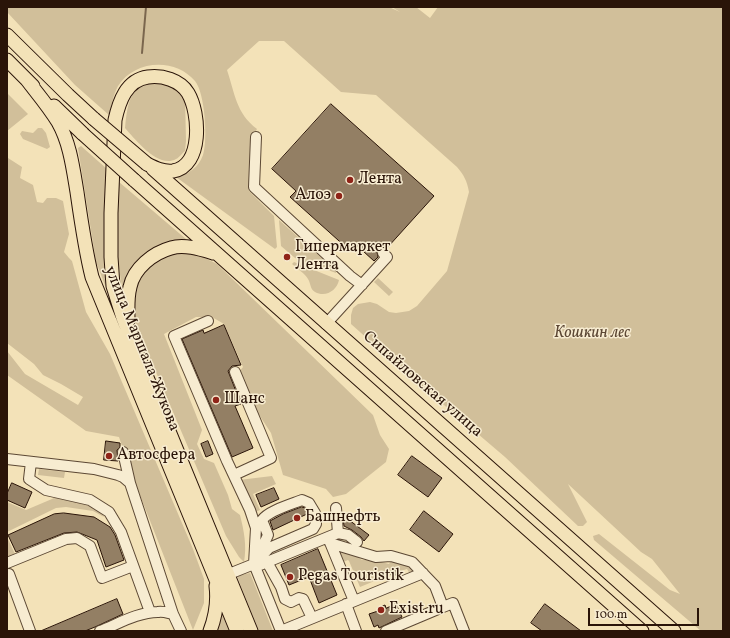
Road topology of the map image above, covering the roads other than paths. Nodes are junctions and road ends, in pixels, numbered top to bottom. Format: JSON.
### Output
{"nodes":[{"id":1,"x":7,"y":35,"type":"edge"},
{"id":2,"x":7,"y":60,"type":"edge"},
{"id":3,"x":27,"y":80,"type":"junction"},
{"id":4,"x":256,"y":137,"type":"dead end"},
{"id":5,"x":147,"y":164,"type":"junction"},
{"id":6,"x":383,"y":253,"type":"dead end"},
{"id":7,"x":218,"y":255,"type":"junction"},
{"id":8,"x":362,"y":285,"type":"junction"},
{"id":9,"x":208,"y":321,"type":"dead end"},
{"id":10,"x":326,"y":324,"type":"junction"},
{"id":11,"x":130,"y":336,"type":"junction"},
{"id":12,"x":235,"y":372,"type":"dead end"},
{"id":13,"x":123,"y":452,"type":"dead end"},
{"id":14,"x":7,"y":459,"type":"edge"},
{"id":15,"x":31,"y":462,"type":"junction"},
{"id":16,"x":234,"y":475,"type":"junction"},
{"id":17,"x":130,"y":483,"type":"junction"},
{"id":18,"x":336,"y":508,"type":"dead end"},
{"id":19,"x":338,"y":533,"type":"junction"},
{"id":20,"x":329,"y":540,"type":"junction"},
{"id":21,"x":357,"y":542,"type":"dead end"},
{"id":22,"x":267,"y":562,"type":"junction"},
{"id":23,"x":7,"y":563,"type":"edge"},
{"id":24,"x":255,"y":565,"type":"junction"},
{"id":25,"x":133,"y":566,"type":"junction"},
{"id":26,"x":8,"y":572,"type":"edge"},
{"id":27,"x":214,"y":572,"type":"junction"},
{"id":28,"x":423,"y":573,"type":"junction"},
{"id":29,"x":229,"y":574,"type":"junction"},
{"id":30,"x":350,"y":603,"type":"junction"},
{"id":31,"x":443,"y":607,"type":"junction"},
{"id":32,"x":150,"y":612,"type":"junction"},
{"id":33,"x":173,"y":614,"type":"junction"},
{"id":34,"x":312,"y":618,"type":"junction"},
{"id":35,"x":30,"y":631,"type":"edge"},
{"id":36,"x":100,"y":631,"type":"edge"},
{"id":37,"x":181,"y":631,"type":"edge"},
{"id":38,"x":210,"y":631,"type":"edge"},
{"id":39,"x":237,"y":631,"type":"edge"},
{"id":40,"x":251,"y":631,"type":"edge"},
{"id":41,"x":281,"y":631,"type":"edge"},
{"id":42,"x":356,"y":631,"type":"edge"},
{"id":43,"x":386,"y":631,"type":"edge"},
{"id":44,"x":464,"y":631,"type":"edge"},
{"id":45,"x":642,"y":631,"type":"edge"},
{"id":46,"x":674,"y":631,"type":"edge"}],
"edges":[{"from":1,"to":5,"type":"main road","name":"Сипайловская улица","bridge":true},
{"from":2,"to":3,"type":"main road"},
{"from":3,"to":7,"type":"main road","bridge":true},
{"from":3,"to":27,"type":"main road","name":"улица Маршала Жукова"},
{"from":4,"to":8,"type":"street"},
{"from":5,"to":10,"type":"main road","name":"Сипайловская улица"},
{"from":5,"to":11,"type":"main road","name":"улица Маршала Жукова"},
{"from":6,"to":8,"type":"street"},
{"from":7,"to":11,"type":"main road"},
{"from":7,"to":45,"type":"main road"},
{"from":8,"to":10,"type":"street"},
{"from":9,"to":16,"type":"street"},
{"from":10,"to":46,"type":"main road","name":"Сипайловская улица"},
{"from":11,"to":29,"type":"main road","name":"улица Маршала Жукова"},
{"from":12,"to":16,"type":"street"},
{"from":13,"to":17,"type":"street"},
{"from":14,"to":15,"type":"street"},
{"from":15,"to":17,"type":"street"},
{"from":15,"to":25,"type":"street"},
{"from":16,"to":24,"type":"street"},
{"from":17,"to":33,"type":"street"},
{"from":18,"to":19,"type":"street"},
{"from":19,"to":20,"type":"street"},
{"from":19,"to":21,"type":"street"},
{"from":20,"to":22,"type":"street"},
{"from":20,"to":28,"type":"street"},
{"from":20,"to":30,"type":"street"},
{"from":22,"to":24,"type":"street"},
{"from":22,"to":34,"type":"street"},
{"from":23,"to":25,"type":"street"},
{"from":24,"to":24,"type":"street"},
{"from":24,"to":29,"type":"street"},
{"from":24,"to":41,"type":"street"},
{"from":25,"to":32,"type":"street"},
{"from":26,"to":35,"type":"street"},
{"from":27,"to":38,"type":"main road"},
{"from":27,"to":39,"type":"main road","name":"улица Маршала Жукова"},
{"from":28,"to":30,"type":"street"},
{"from":28,"to":31,"type":"street"},
{"from":29,"to":40,"type":"main road","name":"улица Маршала Жукова"},
{"from":30,"to":34,"type":"street"},
{"from":30,"to":42,"type":"street"},
{"from":31,"to":43,"type":"street"},
{"from":31,"to":44,"type":"street"},
{"from":32,"to":33,"type":"street"},
{"from":32,"to":36,"type":"street"},
{"from":33,"to":37,"type":"street"},
{"from":34,"to":41,"type":"street"}]}
